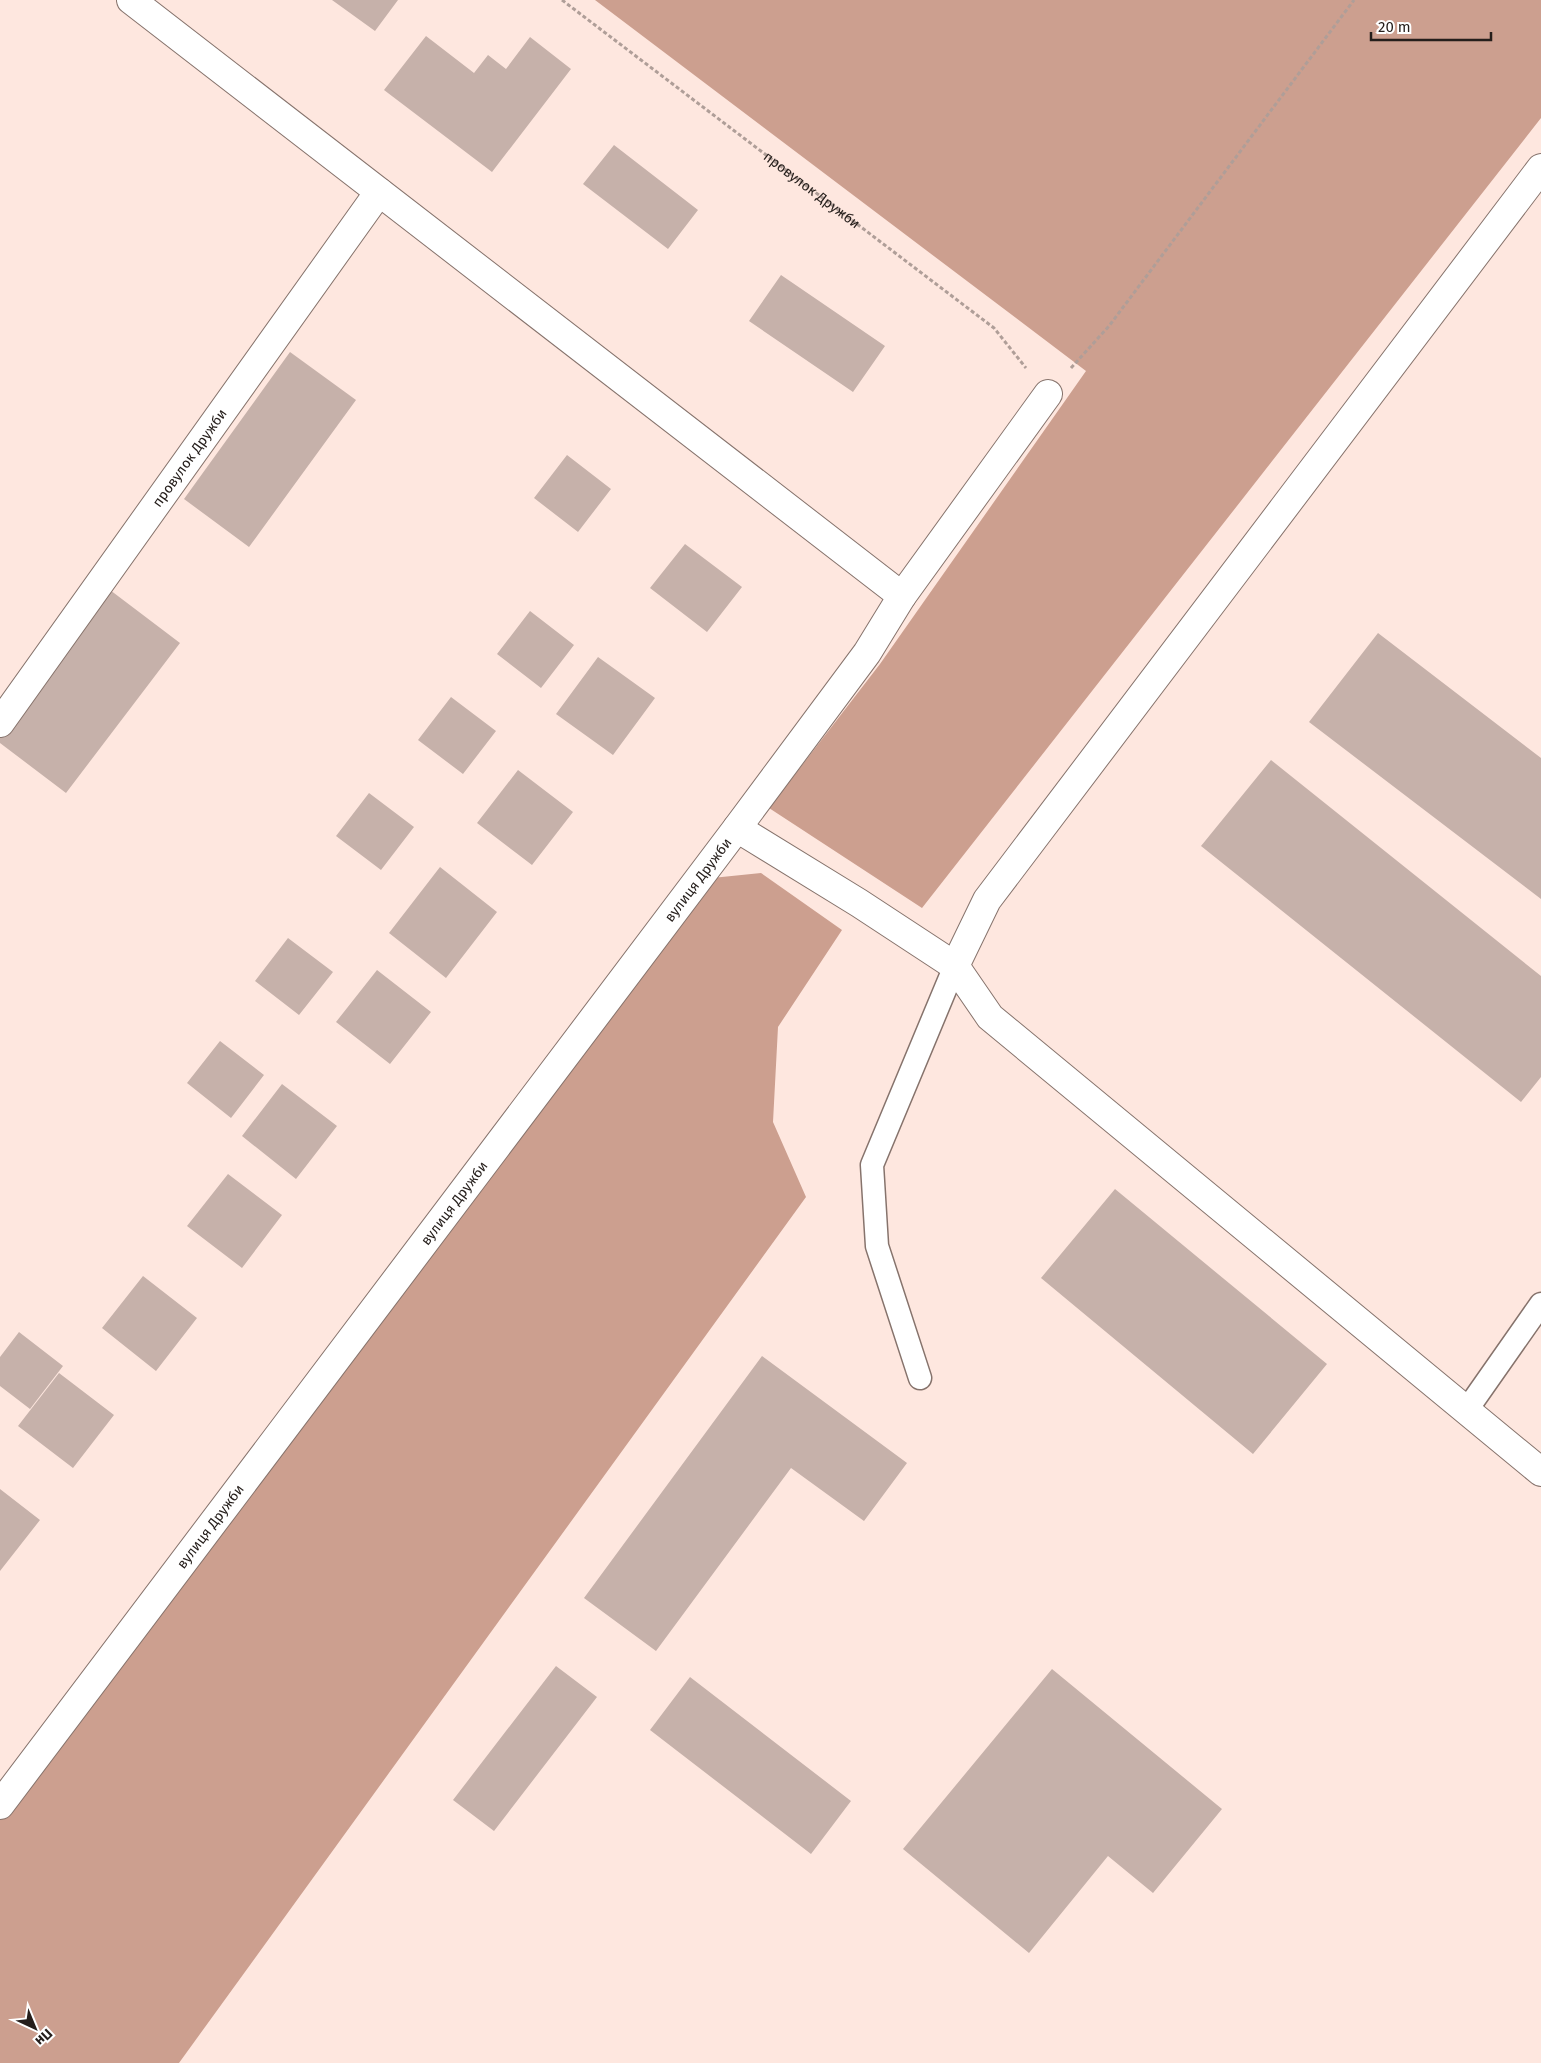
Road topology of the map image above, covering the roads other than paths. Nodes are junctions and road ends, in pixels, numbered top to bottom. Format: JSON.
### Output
{"nodes":[{"id":1,"x":131,"y":0,"type":"edge"},
{"id":2,"x":1541,"y":168,"type":"edge"},
{"id":3,"x":379,"y":192,"type":"junction"},
{"id":4,"x":1048,"y":394,"type":"road end"},
{"id":5,"x":902,"y":596,"type":"junction"},
{"id":6,"x":0,"y":723,"type":"edge"},
{"id":7,"x":737,"y":828,"type":"junction"},
{"id":8,"x":954,"y":966,"type":"junction"},
{"id":9,"x":1541,"y":1304,"type":"edge"},
{"id":10,"x":920,"y":1378,"type":"dead end"},
{"id":11,"x":1466,"y":1411,"type":"junction"},
{"id":12,"x":1541,"y":1472,"type":"edge"},
{"id":13,"x":0,"y":1805,"type":"edge"}],
"edges":[{"from":1,"to":3,"type":"street"},
{"from":2,"to":8,"type":"street"},
{"from":3,"to":5,"type":"street"},
{"from":3,"to":6,"type":"street","name":"провулок Дружби"},
{"from":4,"to":5,"type":"street","name":"вулиця Дружби"},
{"from":5,"to":7,"type":"street","name":"вулиця Дружби"},
{"from":7,"to":8,"type":"street"},
{"from":7,"to":13,"type":"street","name":"вулиця Дружби"},
{"from":8,"to":10,"type":"lane"},
{"from":8,"to":11,"type":"street"},
{"from":9,"to":11,"type":"lane"},
{"from":11,"to":12,"type":"street"}]}
